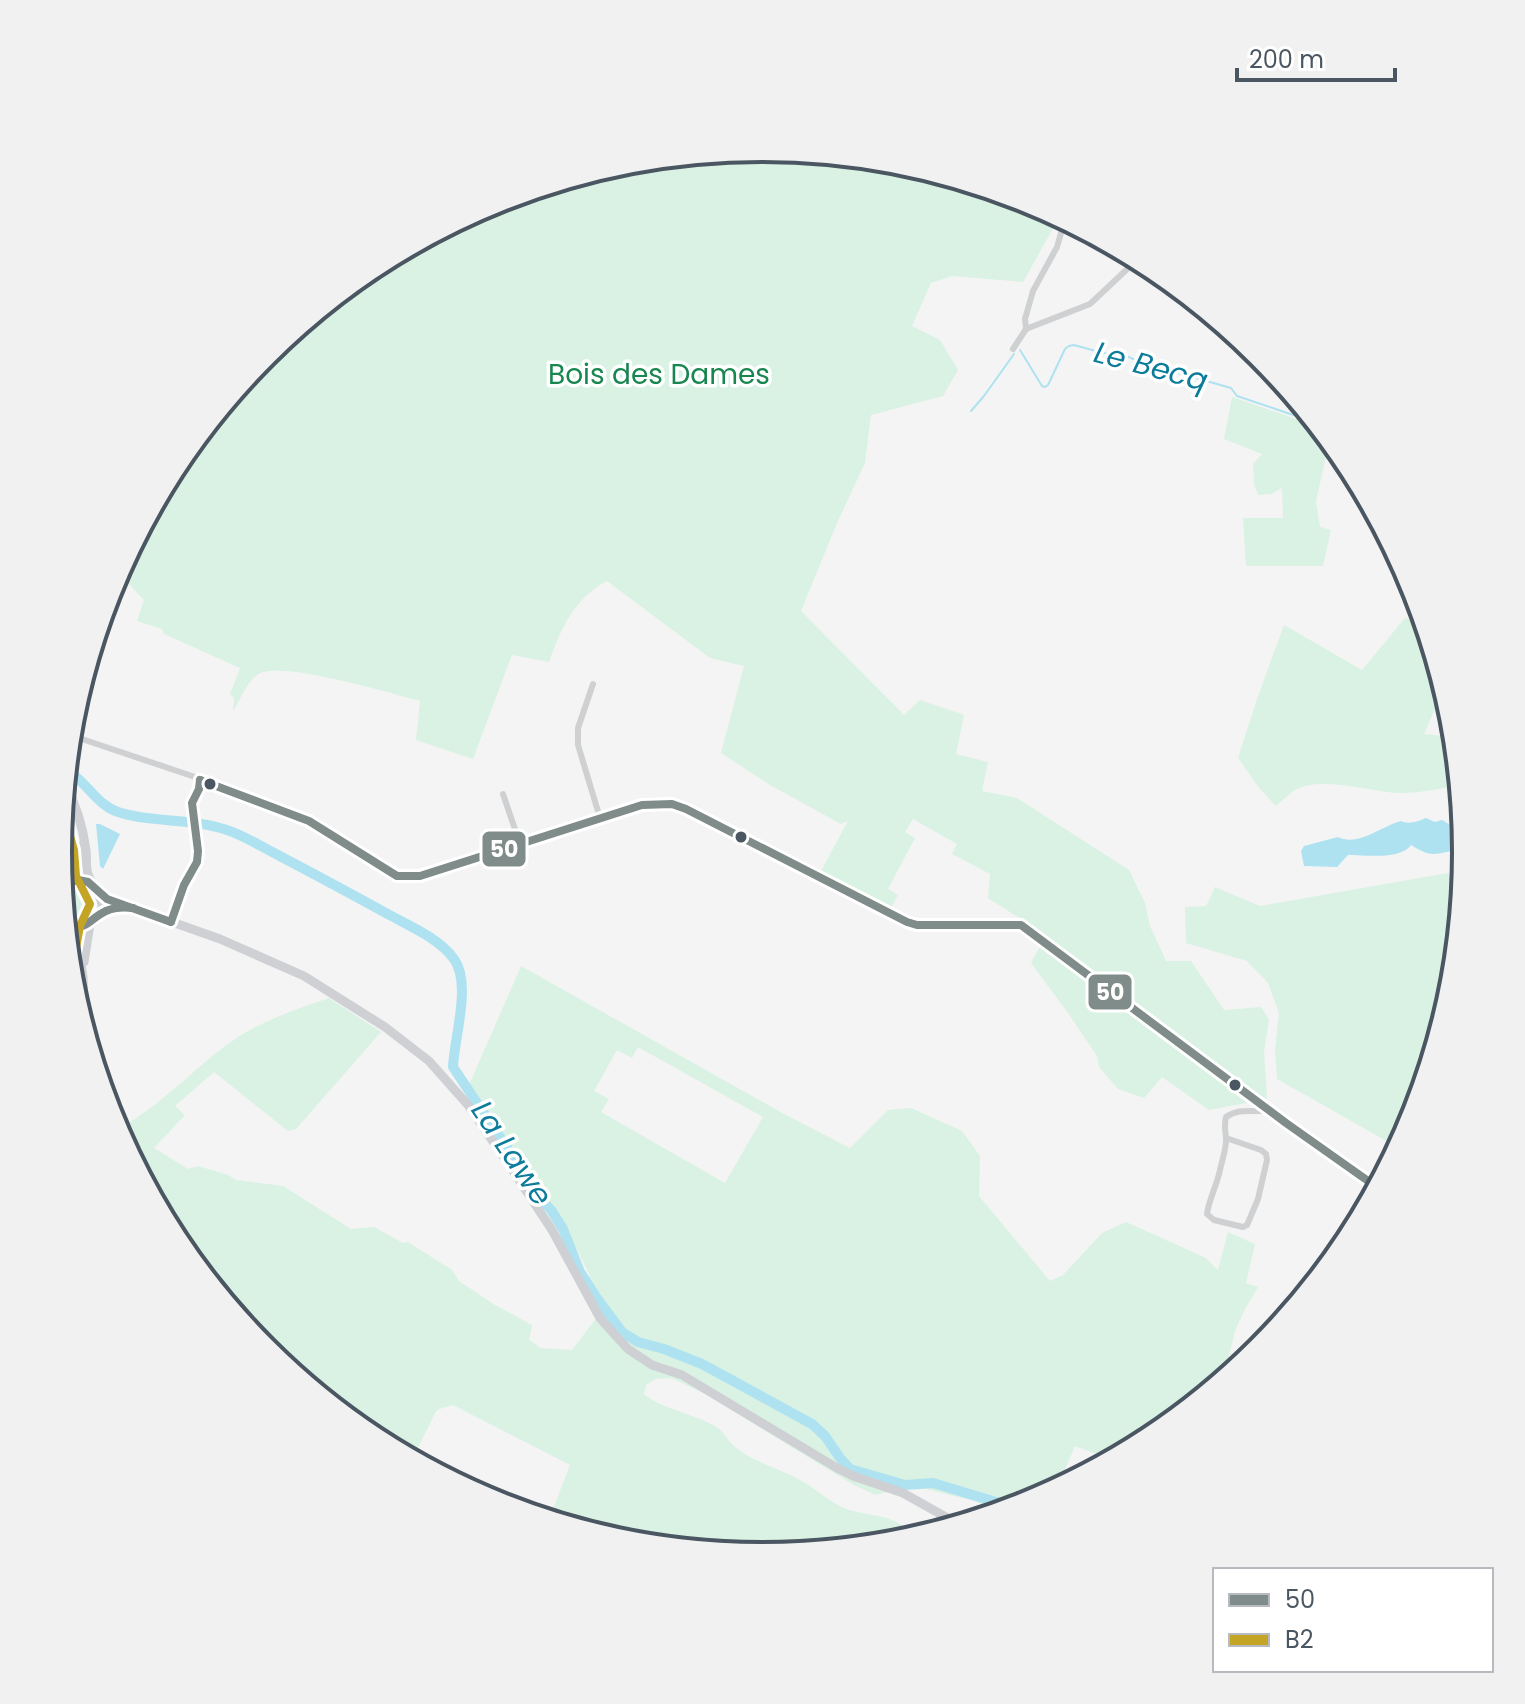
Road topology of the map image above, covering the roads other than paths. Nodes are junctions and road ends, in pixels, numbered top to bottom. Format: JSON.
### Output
{"nodes":[{"id":1,"x":1062,"y":230,"type":"edge"},
{"id":2,"x":1129,"y":267,"type":"edge"},
{"id":3,"x":1026,"y":329,"type":"junction"},
{"id":4,"x":1013,"y":349,"type":"dead end"},
{"id":5,"x":593,"y":684,"type":"dead end"},
{"id":6,"x":82,"y":739,"type":"edge"},
{"id":7,"x":200,"y":780,"type":"junction"},
{"id":8,"x":503,"y":794,"type":"dead end"},
{"id":9,"x":73,"y":804,"type":"edge"},
{"id":10,"x":600,"y":818,"type":"junction"},
{"id":11,"x":84,"y":842,"type":"junction"},
{"id":12,"x":520,"y":844,"type":"junction"},
{"id":13,"x":73,"y":876,"type":"edge"},
{"id":14,"x":73,"y":883,"type":"edge"},
{"id":15,"x":92,"y":884,"type":"junction"},
{"id":16,"x":100,"y":895,"type":"junction"},
{"id":17,"x":129,"y":907,"type":"junction"},
{"id":18,"x":99,"y":915,"type":"junction"},
{"id":19,"x":171,"y":922,"type":"junction"},
{"id":20,"x":90,"y":924,"type":"junction"},
{"id":21,"x":76,"y":926,"type":"edge"},
{"id":22,"x":83,"y":975,"type":"edge"},
{"id":23,"x":1270,"y":1110,"type":"junction"},
{"id":24,"x":1226,"y":1138,"type":"junction"},
{"id":25,"x":1369,"y":1181,"type":"edge"},
{"id":26,"x":947,"y":1517,"type":"edge"}],
"edges":[{"from":1,"to":3,"type":"street"},
{"from":2,"to":3,"type":"street"},
{"from":3,"to":4,"type":"street"},
{"from":5,"to":10,"type":"street"},
{"from":6,"to":7,"type":"street"},
{"from":7,"to":12,"type":"street"},
{"from":7,"to":19,"type":"street"},
{"from":8,"to":12,"type":"street"},
{"from":9,"to":11,"type":"street"},
{"from":10,"to":12,"type":"street"},
{"from":10,"to":23,"type":"street"},
{"from":11,"to":13,"type":"street"},
{"from":11,"to":15,"type":"street"},
{"from":14,"to":15,"type":"street"},
{"from":15,"to":16,"type":"street"},
{"from":16,"to":17,"type":"street"},
{"from":16,"to":18,"type":"street"},
{"from":17,"to":18,"type":"street"},
{"from":17,"to":19,"type":"street"},
{"from":18,"to":20,"type":"street"},
{"from":19,"to":26,"type":"street"},
{"from":20,"to":21,"type":"street"},
{"from":20,"to":22,"type":"street"},
{"from":23,"to":24,"type":"street"},
{"from":23,"to":25,"type":"street"},
{"from":24,"to":24,"type":"street"}]}
